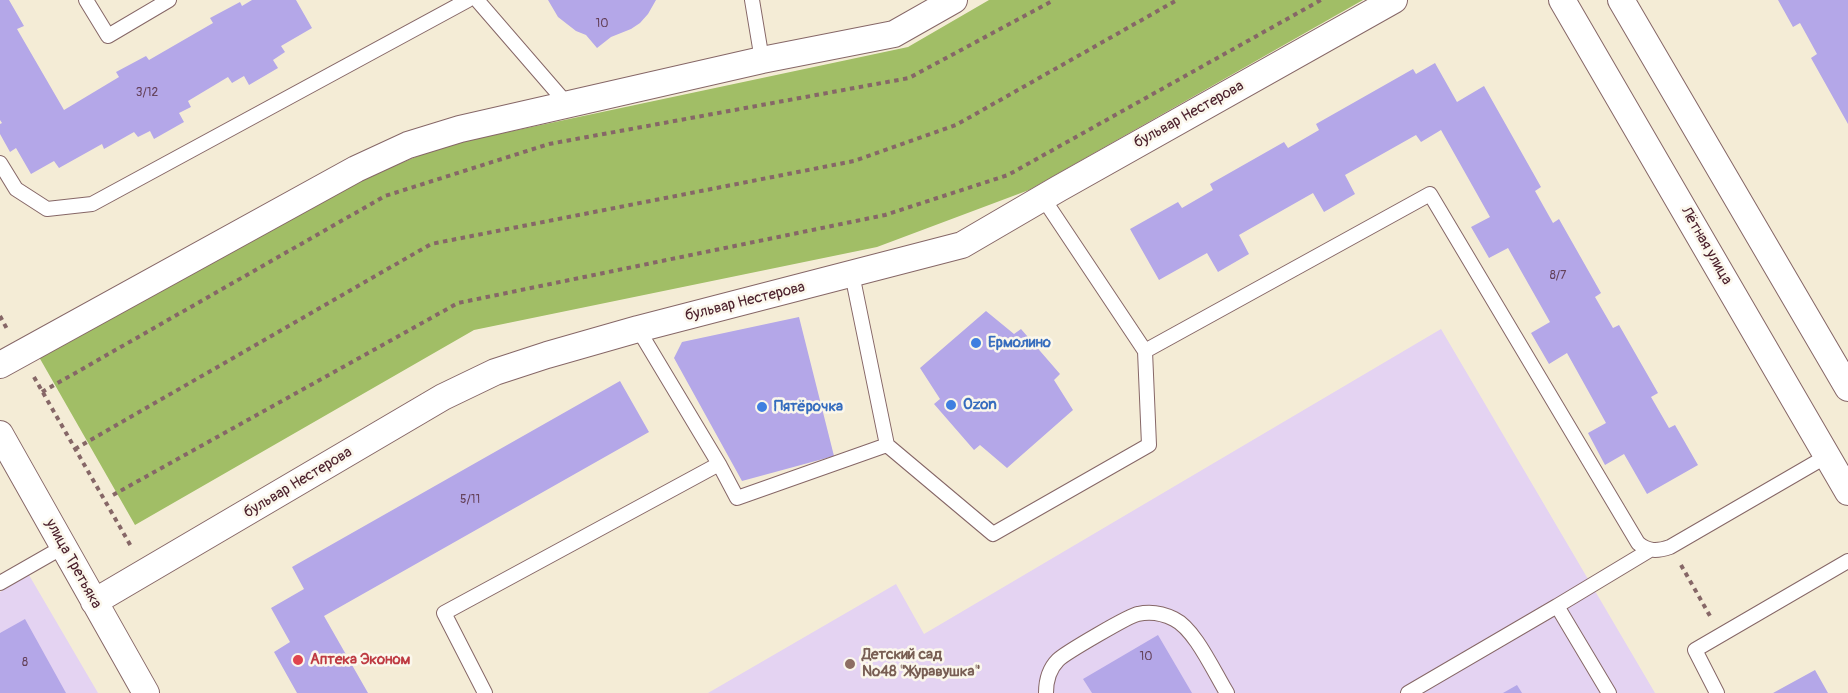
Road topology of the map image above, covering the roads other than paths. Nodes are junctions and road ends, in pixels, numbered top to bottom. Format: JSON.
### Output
{"nodes":[{"id":1,"x":86,"y":0,"type":"edge"},
{"id":2,"x":170,"y":0,"type":"edge"},
{"id":3,"x":468,"y":0,"type":"edge"},
{"id":4,"x":477,"y":0,"type":"edge"},
{"id":5,"x":752,"y":0,"type":"edge"},
{"id":6,"x":954,"y":0,"type":"edge"},
{"id":7,"x":1394,"y":0,"type":"edge"},
{"id":8,"x":1562,"y":0,"type":"edge"},
{"id":9,"x":1621,"y":0,"type":"edge"},
{"id":10,"x":762,"y":60,"type":"junction"},
{"id":11,"x":567,"y":104,"type":"junction"},
{"id":12,"x":0,"y":163,"type":"edge"},
{"id":13,"x":1043,"y":198,"type":"junction"},
{"id":14,"x":852,"y":274,"type":"junction"},
{"id":15,"x":638,"y":329,"type":"junction"},
{"id":16,"x":1145,"y":351,"type":"junction"},
{"id":17,"x":10,"y":359,"type":"edge"},
{"id":18,"x":1848,"y":388,"type":"edge"},
{"id":19,"x":0,"y":434,"type":"edge"},
{"id":20,"x":887,"y":445,"type":"junction"},
{"id":21,"x":1827,"y":456,"type":"junction"},
{"id":22,"x":719,"y":464,"type":"junction"},
{"id":23,"x":1848,"y":492,"type":"edge"},
{"id":24,"x":63,"y":546,"type":"junction"},
{"id":25,"x":1650,"y":550,"type":"junction"},
{"id":26,"x":1848,"y":561,"type":"edge"},
{"id":27,"x":0,"y":583,"type":"edge"},
{"id":28,"x":94,"y":602,"type":"junction"},
{"id":29,"x":1557,"y":606,"type":"junction"},
{"id":30,"x":146,"y":693,"type":"edge"},
{"id":31,"x":485,"y":693,"type":"edge"},
{"id":32,"x":1046,"y":693,"type":"edge"},
{"id":33,"x":1227,"y":693,"type":"edge"},
{"id":34,"x":1408,"y":693,"type":"edge"},
{"id":35,"x":1609,"y":693,"type":"edge"},
{"id":36,"x":1717,"y":693,"type":"edge"}],
"edges":[{"from":1,"to":2,"type":"lane"},
{"from":3,"to":12,"type":"lane"},
{"from":4,"to":11,"type":"lane"},
{"from":5,"to":10,"type":"lane"},
{"from":6,"to":10,"type":"street"},
{"from":7,"to":13,"type":"street","name":"бульвар Нестерова"},
{"from":8,"to":21,"type":"street","name":"Лётная улица"},
{"from":9,"to":18,"type":"street"},
{"from":10,"to":11,"type":"street"},
{"from":11,"to":17,"type":"street"},
{"from":13,"to":14,"type":"street","name":"бульвар Нестерова"},
{"from":13,"to":16,"type":"lane"},
{"from":14,"to":15,"type":"street","name":"бульвар Нестерова"},
{"from":14,"to":20,"type":"lane"},
{"from":15,"to":22,"type":"lane"},
{"from":15,"to":28,"type":"street","name":"бульвар Нестерова"},
{"from":16,"to":20,"type":"lane"},
{"from":16,"to":25,"type":"lane"},
{"from":19,"to":24,"type":"street","name":"улица Третьяка"},
{"from":20,"to":22,"type":"lane"},
{"from":21,"to":23,"type":"street","name":"Лётная улица"},
{"from":21,"to":25,"type":"lane"},
{"from":22,"to":31,"type":"lane"},
{"from":24,"to":27,"type":"lane"},
{"from":24,"to":28,"type":"street","name":"улица Третьяка"},
{"from":25,"to":29,"type":"lane"},
{"from":26,"to":36,"type":"lane"},
{"from":28,"to":30,"type":"street","name":"улица Третьяка"},
{"from":29,"to":34,"type":"lane"},
{"from":29,"to":35,"type":"lane"},
{"from":32,"to":33,"type":"lane"}]}
